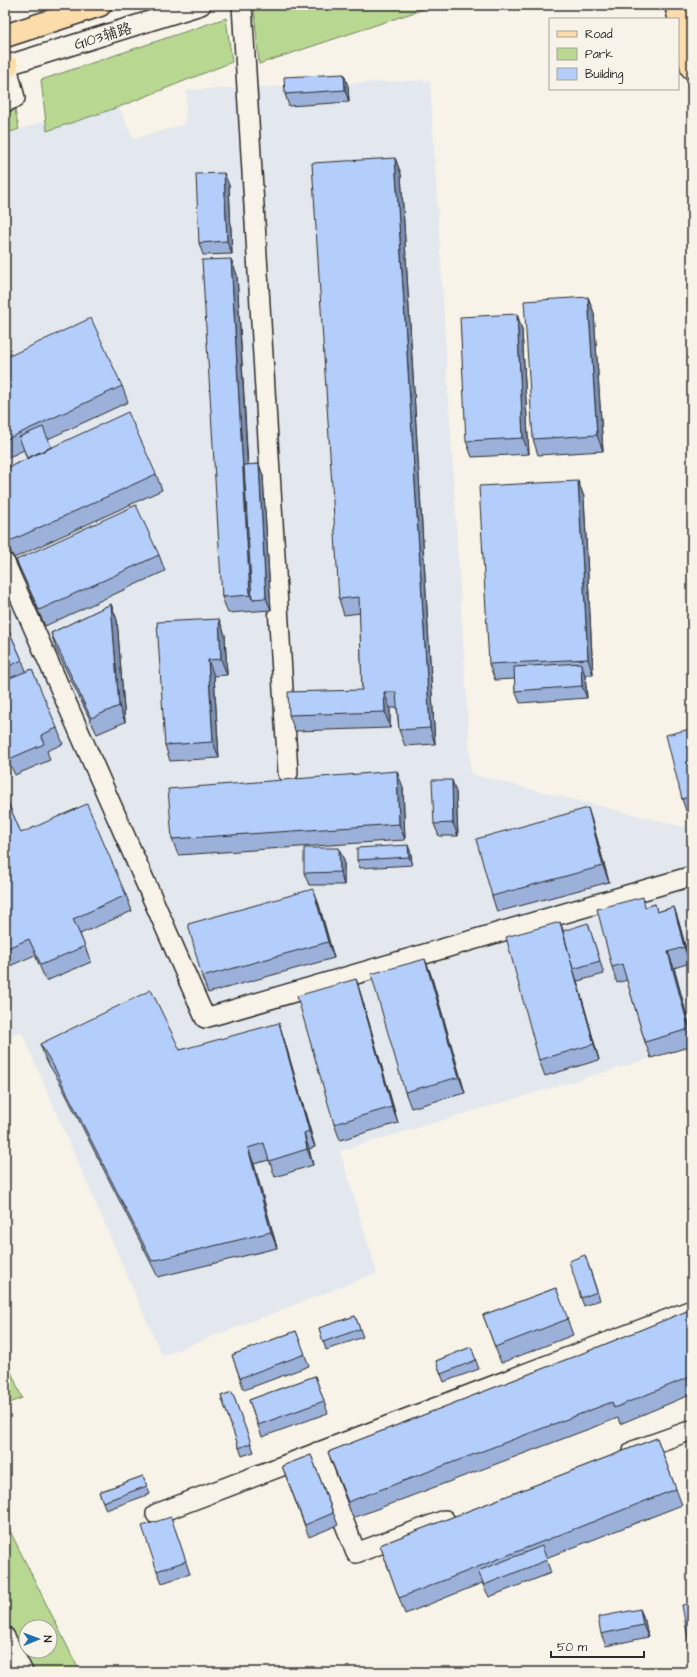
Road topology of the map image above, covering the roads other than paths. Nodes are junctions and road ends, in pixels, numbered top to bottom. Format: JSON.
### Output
{"nodes":[{"id":1,"x":100,"y":5,"type":"edge"},
{"id":2,"x":201,"y":5,"type":"edge"},
{"id":3,"x":242,"y":5,"type":"edge"},
{"id":4,"x":676,"y":5,"type":"edge"},
{"id":5,"x":5,"y":36,"type":"edge"},
{"id":6,"x":6,"y":66,"type":"edge"},
{"id":7,"x":692,"y":68,"type":"edge"},
{"id":8,"x":5,"y":102,"type":"edge"},
{"id":9,"x":5,"y":563,"type":"edge"},
{"id":10,"x":288,"y":773,"type":"dead end"},
{"id":11,"x":692,"y":876,"type":"edge"},
{"id":12,"x":692,"y":1310,"type":"edge"},
{"id":13,"x":692,"y":1430,"type":"edge"},
{"id":14,"x":317,"y":1452,"type":"junction"},
{"id":15,"x":617,"y":1457,"type":"edge"},
{"id":16,"x":156,"y":1514,"type":"dead end"},
{"id":17,"x":461,"y":1514,"type":"edge"},
{"id":18,"x":5,"y":1637,"type":"edge"},
{"id":19,"x":23,"y":1672,"type":"edge"}],
"edges":[{"from":1,"to":5,"type":"main road"},
{"from":2,"to":6,"type":"street","name":"G103辅路"},
{"from":3,"to":10,"type":"street"},
{"from":4,"to":7,"type":"main road"},
{"from":6,"to":8,"type":"street"},
{"from":9,"to":11,"type":"street"},
{"from":12,"to":14,"type":"street"},
{"from":13,"to":15,"type":"street"},
{"from":14,"to":16,"type":"street"},
{"from":14,"to":17,"type":"street"},
{"from":18,"to":19,"type":"street"}]}
